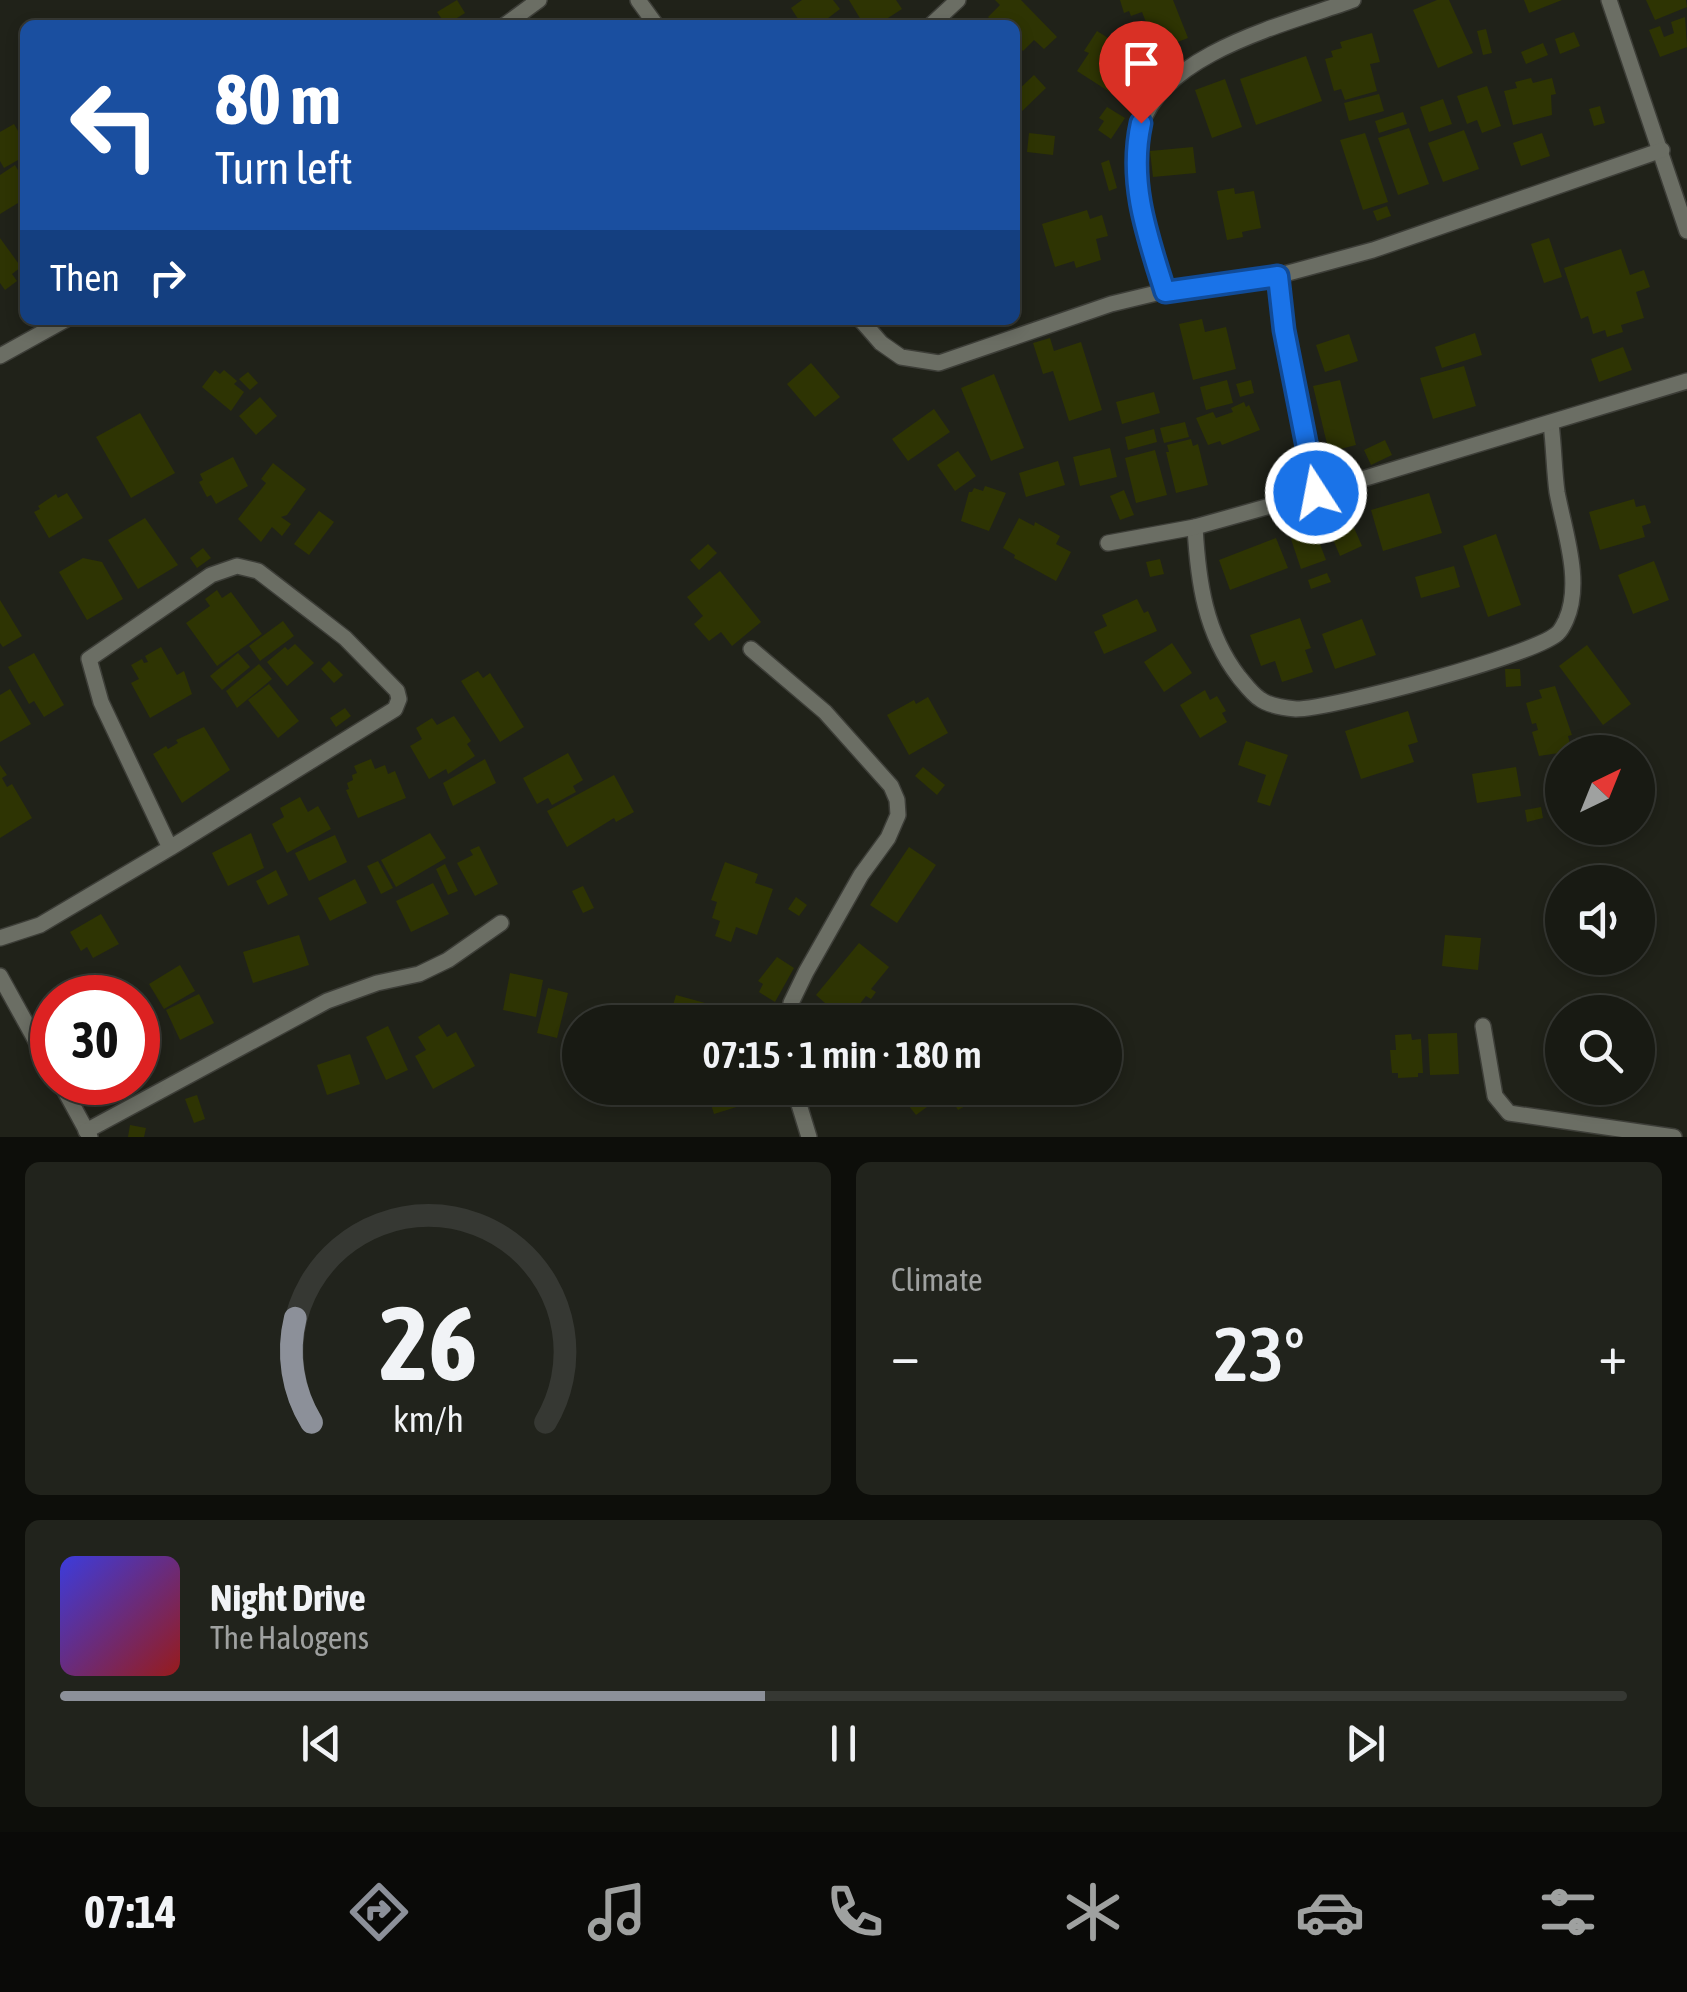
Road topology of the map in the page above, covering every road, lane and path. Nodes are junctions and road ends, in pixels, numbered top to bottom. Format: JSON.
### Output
{"nodes":[{"id":1,"x":539,"y":0,"type":"edge"},
{"id":2,"x":958,"y":0,"type":"edge"},
{"id":3,"x":1352,"y":0,"type":"edge"},
{"id":4,"x":1608,"y":0,"type":"edge"},
{"id":5,"x":511,"y":20,"type":"edge"},
{"id":6,"x":936,"y":20,"type":"edge"},
{"id":7,"x":1662,"y":150,"type":"junction"},
{"id":8,"x":1687,"y":231,"type":"edge"},
{"id":9,"x":1278,"y":276,"type":"junction"},
{"id":10,"x":1165,"y":292,"type":"junction"},
{"id":11,"x":56,"y":325,"type":"edge"},
{"id":12,"x":865,"y":325,"type":"edge"},
{"id":13,"x":0,"y":356,"type":"edge"},
{"id":14,"x":1687,"y":381,"type":"edge"},
{"id":15,"x":1551,"y":424,"type":"junction"},
{"id":16,"x":1316,"y":493,"type":"junction"},
{"id":17,"x":1195,"y":527,"type":"junction"},
{"id":18,"x":1108,"y":543,"type":"dead end"},
{"id":19,"x":751,"y":649,"type":"dead end"},
{"id":20,"x":170,"y":848,"type":"junction"},
{"id":21,"x":501,"y":924,"type":"dead end"},
{"id":22,"x":0,"y":938,"type":"edge"},
{"id":23,"x":0,"y":976,"type":"edge"},
{"id":24,"x":791,"y":1005,"type":"edge"},
{"id":25,"x":1483,"y":1026,"type":"dead end"},
{"id":26,"x":30,"y":1030,"type":"edge"},
{"id":27,"x":72,"y":1105,"type":"edge"},
{"id":28,"x":799,"y":1105,"type":"edge"},
{"id":29,"x":88,"y":1134,"type":"edge"},
{"id":30,"x":809,"y":1137,"type":"edge"},
{"id":31,"x":1674,"y":1137,"type":"edge"}],
"edges":[{"from":1,"to":5,"type":"street"},
{"from":2,"to":6,"type":"street"},
{"from":3,"to":10,"type":"street"},
{"from":4,"to":7,"type":"street"},
{"from":7,"to":8,"type":"street"},
{"from":7,"to":9,"type":"street"},
{"from":9,"to":10,"type":"street"},
{"from":9,"to":16,"type":"street"},
{"from":10,"to":12,"type":"street"},
{"from":11,"to":13,"type":"street"},
{"from":14,"to":15,"type":"street"},
{"from":15,"to":16,"type":"street"},
{"from":15,"to":17,"type":"street"},
{"from":16,"to":17,"type":"street"},
{"from":17,"to":18,"type":"street"},
{"from":19,"to":24,"type":"street"},
{"from":20,"to":20,"type":"street"},
{"from":20,"to":22,"type":"street"},
{"from":21,"to":29,"type":"street"},
{"from":23,"to":26,"type":"street"},
{"from":25,"to":31,"type":"street"},
{"from":27,"to":29,"type":"street"},
{"from":28,"to":30,"type":"street"}]}
